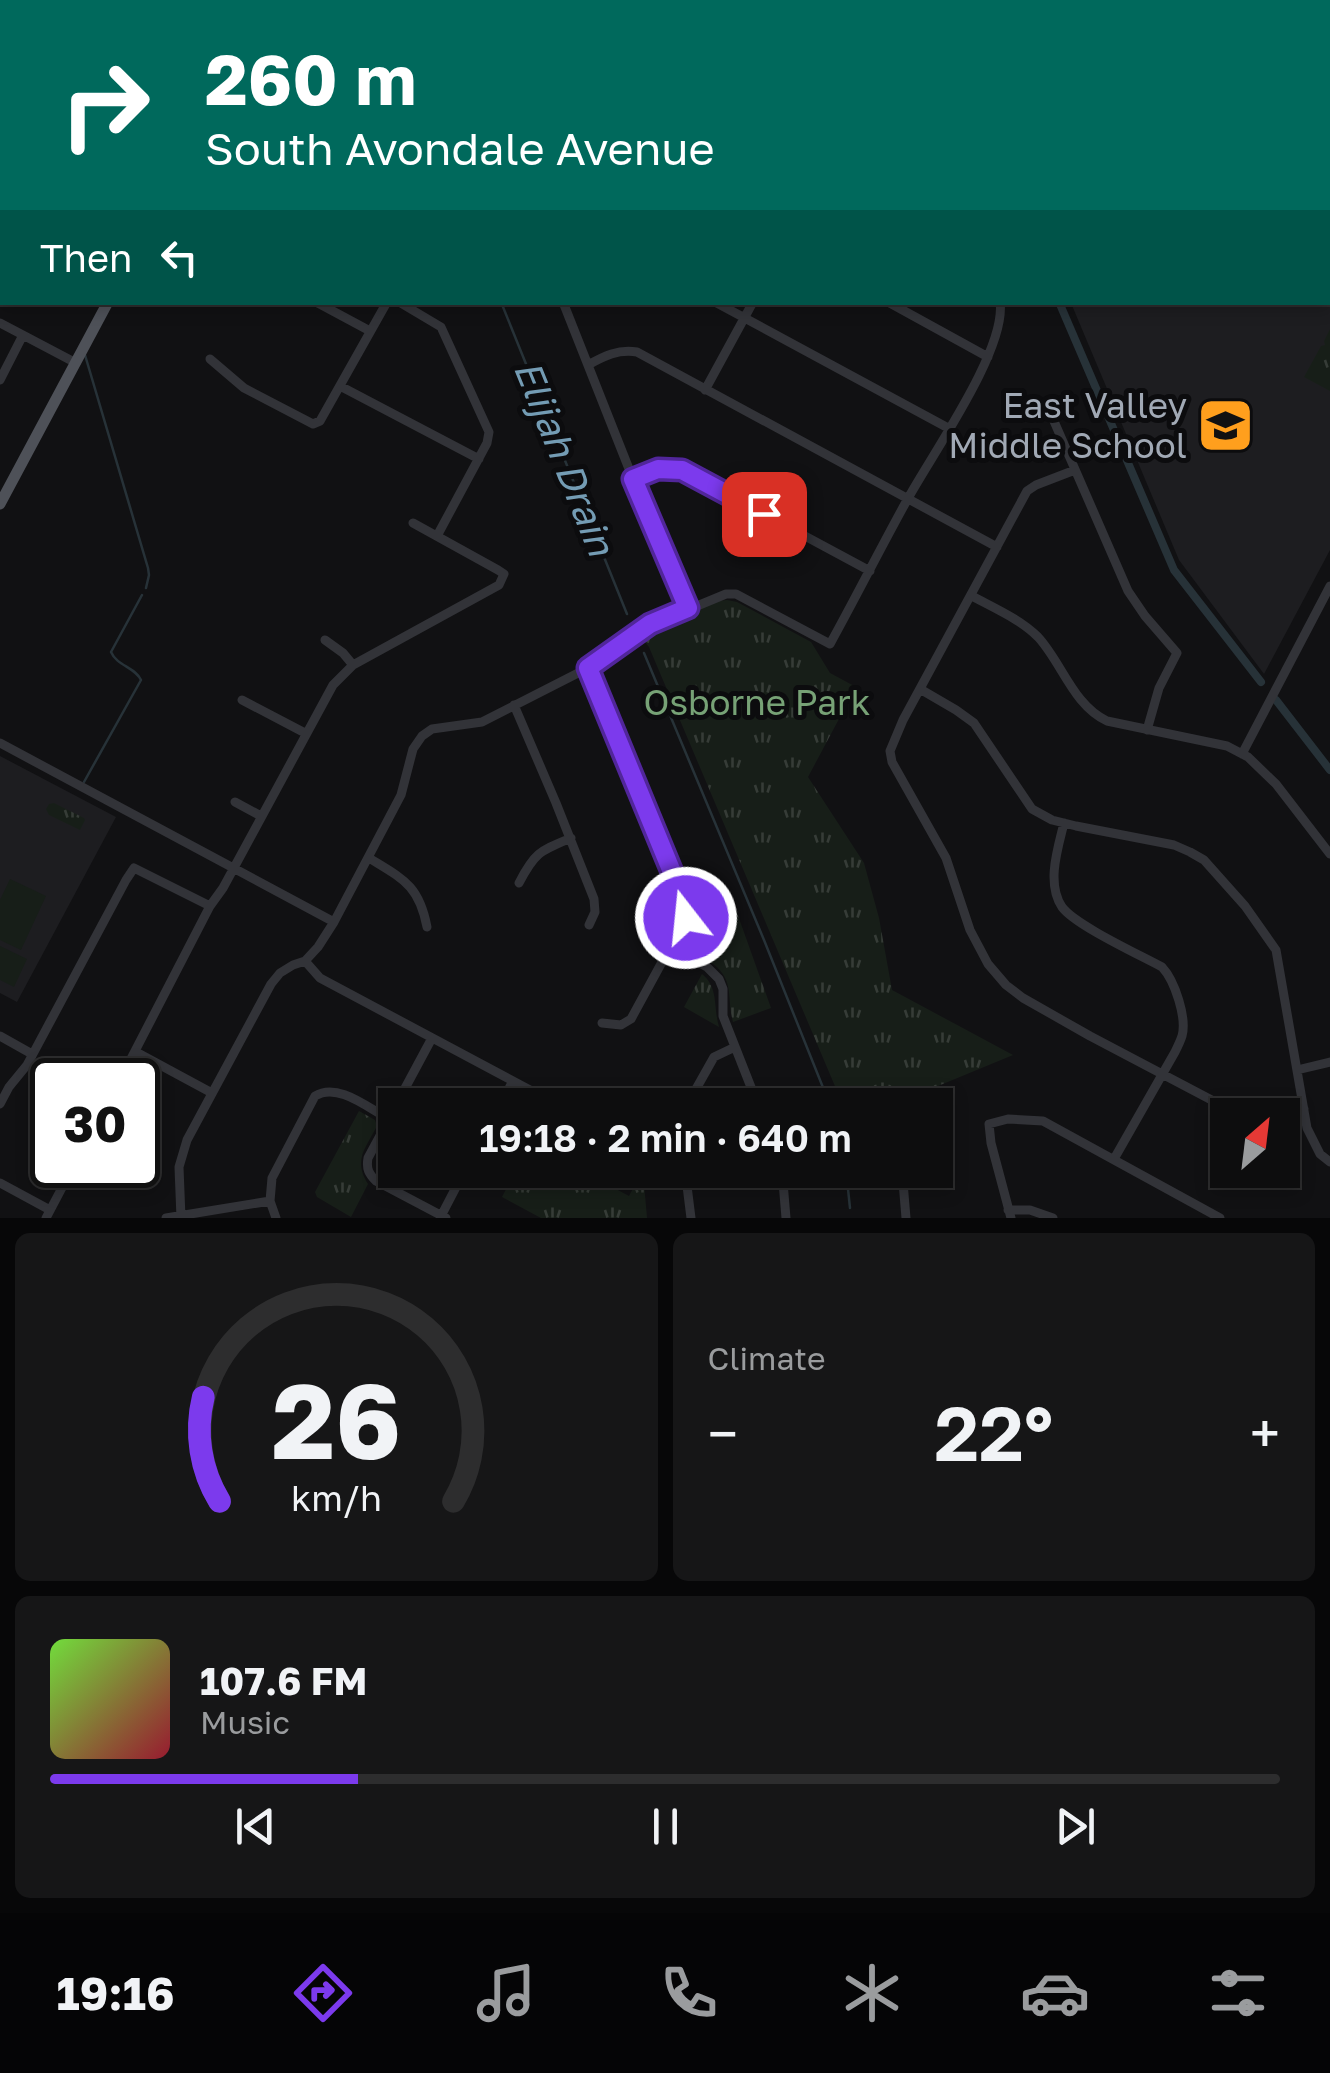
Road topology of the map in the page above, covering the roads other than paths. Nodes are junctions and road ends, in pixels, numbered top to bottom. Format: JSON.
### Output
{"nodes":[{"id":1,"x":106,"y":305,"type":"edge"},
{"id":2,"x":321,"y":305,"type":"edge"},
{"id":3,"x":384,"y":305,"type":"edge"},
{"id":4,"x":404,"y":305,"type":"edge"},
{"id":5,"x":564,"y":305,"type":"edge"},
{"id":6,"x":721,"y":305,"type":"edge"},
{"id":7,"x":751,"y":305,"type":"edge"},
{"id":8,"x":893,"y":305,"type":"edge"},
{"id":9,"x":1000,"y":305,"type":"edge"},
{"id":10,"x":744,"y":318,"type":"junction"},
{"id":11,"x":0,"y":323,"type":"edge"},
{"id":12,"x":370,"y":332,"type":"junction"},
{"id":13,"x":23,"y":335,"type":"junction"},
{"id":14,"x":988,"y":357,"type":"junction"},
{"id":15,"x":210,"y":359,"type":"dead end"},
{"id":16,"x":76,"y":362,"type":"junction"},
{"id":17,"x":588,"y":365,"type":"junction"},
{"id":18,"x":0,"y":380,"type":"edge"},
{"id":19,"x":340,"y":386,"type":"junction"},
{"id":20,"x":705,"y":390,"type":"junction"},
{"id":21,"x":1050,"y":412,"type":"dead end"},
{"id":22,"x":950,"y":428,"type":"junction"},
{"id":23,"x":479,"y":459,"type":"junction"},
{"id":24,"x":1074,"y":470,"type":"junction"},
{"id":25,"x":633,"y":479,"type":"junction"},
{"id":26,"x":907,"y":499,"type":"junction"},
{"id":27,"x":0,"y":504,"type":"edge"},
{"id":28,"x":413,"y":524,"type":"dead end"},
{"id":29,"x":437,"y":536,"type":"junction"},
{"id":30,"x":996,"y":547,"type":"junction"},
{"id":31,"x":870,"y":571,"type":"junction"},
{"id":32,"x":1330,"y":586,"type":"edge"},
{"id":33,"x":972,"y":596,"type":"junction"},
{"id":34,"x":688,"y":608,"type":"junction"},
{"id":35,"x":326,"y":640,"type":"dead end"},
{"id":36,"x":352,"y":665,"type":"junction"},
{"id":37,"x":588,"y":668,"type":"junction"},
{"id":38,"x":920,"y":689,"type":"junction"},
{"id":39,"x":242,"y":700,"type":"dead end"},
{"id":40,"x":514,"y":706,"type":"junction"},
{"id":41,"x":1147,"y":730,"type":"junction"},
{"id":42,"x":305,"y":733,"type":"junction"},
{"id":43,"x":0,"y":743,"type":"edge"},
{"id":44,"x":1242,"y":754,"type":"junction"},
{"id":45,"x":235,"y":802,"type":"dead end"},
{"id":46,"x":261,"y":816,"type":"junction"},
{"id":47,"x":1064,"y":823,"type":"junction"},
{"id":48,"x":571,"y":838,"type":"junction"},
{"id":49,"x":1330,"y":854,"type":"edge"},
{"id":50,"x":368,"y":858,"type":"junction"},
{"id":51,"x":232,"y":869,"type":"junction"},
{"id":52,"x":519,"y":883,"type":"dead end"},
{"id":53,"x":210,"y":906,"type":"junction"},
{"id":54,"x":334,"y":922,"type":"junction"},
{"id":55,"x":589,"y":925,"type":"dead end"},
{"id":56,"x":428,"y":928,"type":"dead end"},
{"id":57,"x":670,"y":947,"type":"junction"},
{"id":58,"x":305,"y":961,"type":"junction"},
{"id":59,"x":602,"y":1023,"type":"dead end"},
{"id":60,"x":0,"y":1036,"type":"edge"},
{"id":61,"x":432,"y":1038,"type":"junction"},
{"id":62,"x":735,"y":1047,"type":"junction"},
{"id":63,"x":136,"y":1052,"type":"junction"},
{"id":64,"x":32,"y":1054,"type":"junction"},
{"id":65,"x":133,"y":1058,"type":"edge"},
{"id":66,"x":1330,"y":1062,"type":"edge"},
{"id":67,"x":1297,"y":1070,"type":"junction"},
{"id":68,"x":1163,"y":1074,"type":"junction"},
{"id":69,"x":513,"y":1081,"type":"junction"},
{"id":70,"x":406,"y":1088,"type":"edge"},
{"id":71,"x":509,"y":1088,"type":"edge"},
{"id":72,"x":526,"y":1088,"type":"edge"},
{"id":73,"x":697,"y":1088,"type":"edge"},
{"id":74,"x":751,"y":1088,"type":"edge"},
{"id":75,"x":212,"y":1093,"type":"junction"},
{"id":76,"x":1210,"y":1099,"type":"edge"},
{"id":77,"x":0,"y":1104,"type":"edge"},
{"id":78,"x":1304,"y":1109,"type":"junction"},
{"id":79,"x":1300,"y":1110,"type":"edge"},
{"id":80,"x":378,"y":1113,"type":"edge"},
{"id":81,"x":378,"y":1139,"type":"edge"},
{"id":82,"x":1114,"y":1159,"type":"junction"},
{"id":83,"x":1330,"y":1162,"type":"edge"},
{"id":84,"x":0,"y":1182,"type":"edge"},
{"id":85,"x":378,"y":1182,"type":"edge"},
{"id":86,"x":62,"y":1188,"type":"edge"},
{"id":87,"x":389,"y":1188,"type":"edge"},
{"id":88,"x":456,"y":1188,"type":"edge"},
{"id":89,"x":687,"y":1188,"type":"edge"},
{"id":90,"x":784,"y":1188,"type":"edge"},
{"id":91,"x":904,"y":1188,"type":"edge"},
{"id":92,"x":270,"y":1201,"type":"junction"},
{"id":93,"x":48,"y":1214,"type":"edge"},
{"id":94,"x":1009,"y":1214,"type":"edge"},
{"id":95,"x":180,"y":1216,"type":"edge"},
{"id":96,"x":442,"y":1217,"type":"edge"},
{"id":97,"x":166,"y":1218,"type":"edge"},
{"id":98,"x":276,"y":1218,"type":"edge"},
{"id":99,"x":690,"y":1218,"type":"edge"},
{"id":100,"x":786,"y":1218,"type":"edge"},
{"id":101,"x":906,"y":1218,"type":"edge"},
{"id":102,"x":1054,"y":1218,"type":"edge"},
{"id":103,"x":1218,"y":1218,"type":"edge"}],
"edges":[{"from":1,"to":16,"type":"main road"},
{"from":2,"to":12,"type":"street"},
{"from":3,"to":12,"type":"street"},
{"from":4,"to":23,"type":"street"},
{"from":5,"to":17,"type":"street"},
{"from":6,"to":10,"type":"street"},
{"from":7,"to":10,"type":"street"},
{"from":8,"to":14,"type":"street"},
{"from":9,"to":14,"type":"street"},
{"from":10,"to":20,"type":"street"},
{"from":10,"to":22,"type":"street"},
{"from":11,"to":13,"type":"street"},
{"from":12,"to":19,"type":"street"},
{"from":13,"to":16,"type":"street"},
{"from":13,"to":18,"type":"street"},
{"from":14,"to":22,"type":"street"},
{"from":15,"to":19,"type":"street"},
{"from":16,"to":27,"type":"main road"},
{"from":17,"to":20,"type":"street"},
{"from":17,"to":25,"type":"street"},
{"from":19,"to":23,"type":"street"},
{"from":20,"to":26,"type":"street"},
{"from":21,"to":24,"type":"street"},
{"from":22,"to":26,"type":"street"},
{"from":23,"to":29,"type":"street"},
{"from":24,"to":30,"type":"street"},
{"from":24,"to":41,"type":"street"},
{"from":25,"to":31,"type":"street"},
{"from":25,"to":34,"type":"street"},
{"from":26,"to":30,"type":"street"},
{"from":26,"to":31,"type":"street"},
{"from":28,"to":29,"type":"street"},
{"from":29,"to":36,"type":"street"},
{"from":30,"to":33,"type":"street"},
{"from":31,"to":34,"type":"street"},
{"from":32,"to":44,"type":"street"},
{"from":33,"to":38,"type":"street"},
{"from":33,"to":41,"type":"street"},
{"from":34,"to":37,"type":"street"},
{"from":35,"to":36,"type":"street"},
{"from":36,"to":42,"type":"street"},
{"from":37,"to":40,"type":"street"},
{"from":37,"to":57,"type":"street"},
{"from":38,"to":47,"type":"street"},
{"from":38,"to":68,"type":"street"},
{"from":39,"to":42,"type":"street"},
{"from":40,"to":48,"type":"street"},
{"from":40,"to":50,"type":"street"},
{"from":41,"to":44,"type":"street"},
{"from":42,"to":46,"type":"street"},
{"from":43,"to":51,"type":"street"},
{"from":44,"to":49,"type":"street"},
{"from":45,"to":46,"type":"street"},
{"from":46,"to":51,"type":"street"},
{"from":47,"to":67,"type":"street"},
{"from":47,"to":68,"type":"street"},
{"from":48,"to":52,"type":"street"},
{"from":48,"to":55,"type":"street"},
{"from":50,"to":54,"type":"street"},
{"from":50,"to":56,"type":"street"},
{"from":51,"to":53,"type":"street"},
{"from":51,"to":54,"type":"street"},
{"from":53,"to":63,"type":"street"},
{"from":53,"to":64,"type":"street"},
{"from":54,"to":58,"type":"street"},
{"from":57,"to":59,"type":"street"},
{"from":57,"to":62,"type":"street"},
{"from":58,"to":61,"type":"street"},
{"from":58,"to":75,"type":"street"},
{"from":60,"to":64,"type":"street"},
{"from":61,"to":69,"type":"street"},
{"from":61,"to":70,"type":"street"},
{"from":62,"to":73,"type":"street"},
{"from":62,"to":74,"type":"street"},
{"from":63,"to":65,"type":"street"},
{"from":63,"to":75,"type":"street"},
{"from":64,"to":77,"type":"street"},
{"from":66,"to":67,"type":"street"},
{"from":67,"to":78,"type":"street"},
{"from":68,"to":76,"type":"street"},
{"from":68,"to":82,"type":"street"},
{"from":69,"to":71,"type":"street"},
{"from":69,"to":72,"type":"street"},
{"from":75,"to":95,"type":"street"},
{"from":78,"to":79,"type":"street"},
{"from":78,"to":83,"type":"street"},
{"from":80,"to":92,"type":"street"},
{"from":81,"to":85,"type":"street"},
{"from":82,"to":94,"type":"street"},
{"from":82,"to":103,"type":"street"},
{"from":84,"to":93,"type":"street"},
{"from":86,"to":93,"type":"street"},
{"from":87,"to":96,"type":"street"},
{"from":88,"to":96,"type":"street"},
{"from":89,"to":99,"type":"street"},
{"from":90,"to":100,"type":"street"},
{"from":91,"to":101,"type":"street"},
{"from":92,"to":95,"type":"street"},
{"from":92,"to":98,"type":"street"},
{"from":94,"to":102,"type":"street"},
{"from":95,"to":97,"type":"street"}]}
